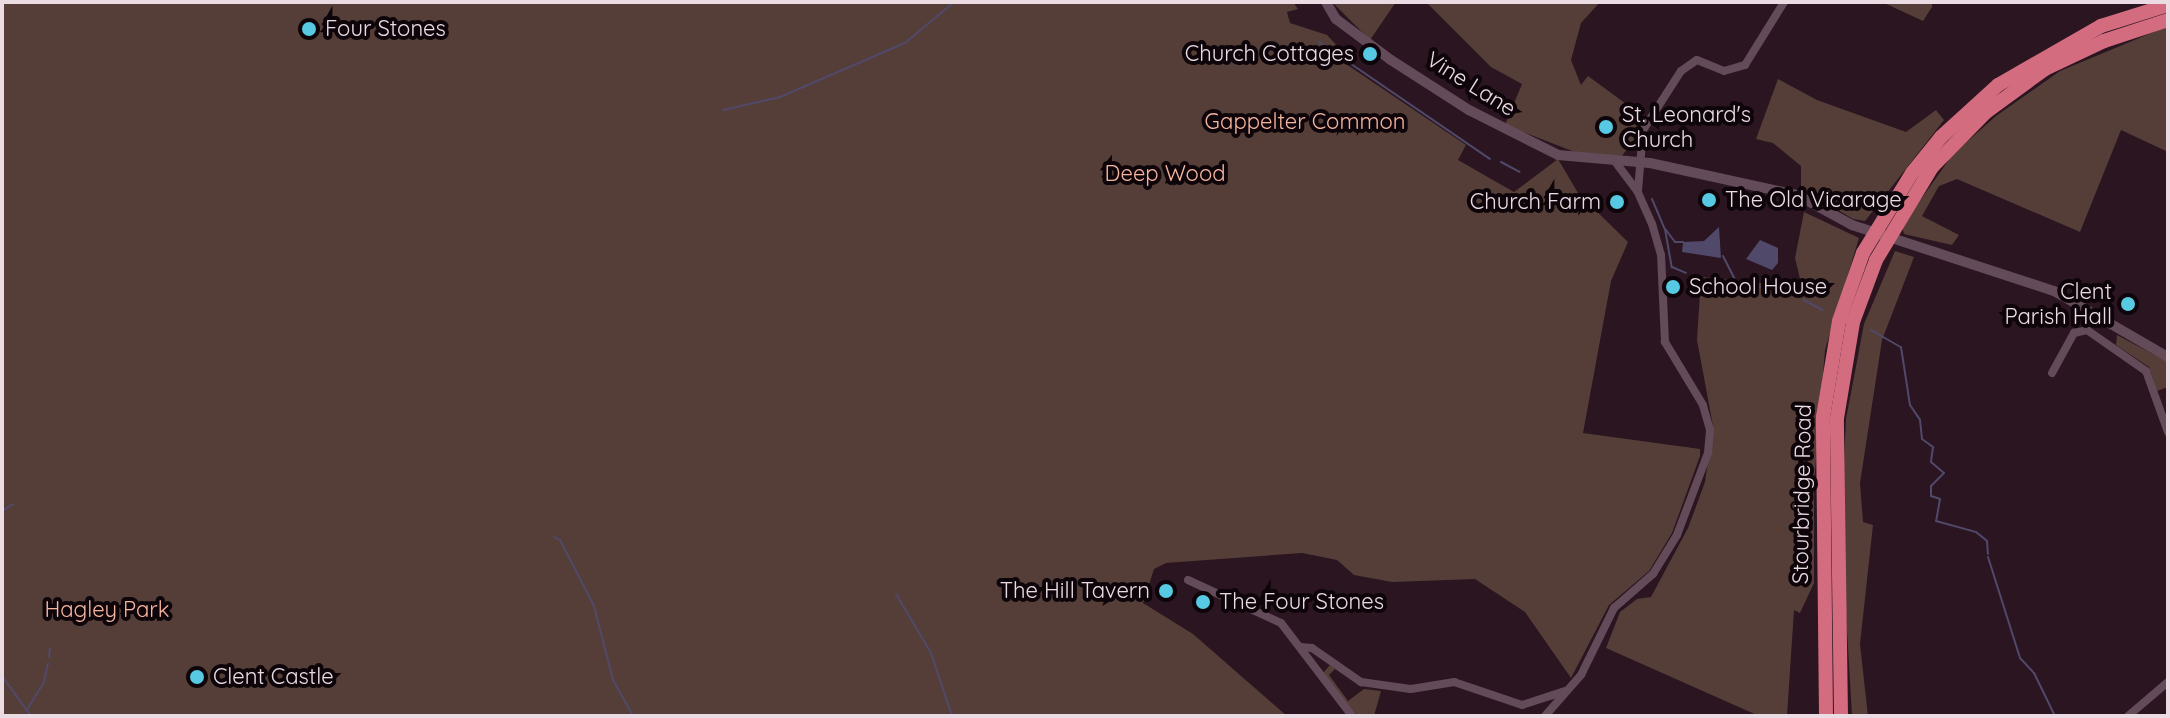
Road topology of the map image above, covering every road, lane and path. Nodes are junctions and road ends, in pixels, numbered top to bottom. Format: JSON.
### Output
{"nodes":[{"id":1,"x":1326,"y":2,"type":"edge"},
{"id":2,"x":1784,"y":2,"type":"edge"},
{"id":3,"x":2168,"y":5,"type":"edge"},
{"id":4,"x":2168,"y":20,"type":"edge"},
{"id":5,"x":1639,"y":162,"type":"junction"},
{"id":6,"x":1616,"y":163,"type":"junction"},
{"id":7,"x":1638,"y":192,"type":"junction"},
{"id":8,"x":1890,"y":217,"type":"junction"},
{"id":9,"x":1870,"y":256,"type":"junction"},
{"id":10,"x":2115,"y":325,"type":"junction"},
{"id":11,"x":2108,"y":344,"type":"junction"},
{"id":12,"x":2168,"y":357,"type":"edge"},
{"id":13,"x":2052,"y":373,"type":"dead end"},
{"id":14,"x":2168,"y":432,"type":"edge"},
{"id":15,"x":1188,"y":580,"type":"dead end"},
{"id":16,"x":1301,"y":647,"type":"junction"},
{"id":17,"x":1328,"y":659,"type":"junction"},
{"id":18,"x":1317,"y":670,"type":"junction"},
{"id":19,"x":2168,"y":682,"type":"edge"},
{"id":20,"x":1566,"y":690,"type":"junction"},
{"id":21,"x":1352,"y":716,"type":"edge"},
{"id":22,"x":1545,"y":716,"type":"edge"},
{"id":23,"x":1826,"y":716,"type":"edge"},
{"id":24,"x":1841,"y":716,"type":"edge"},
{"id":25,"x":2128,"y":716,"type":"edge"}],
"edges":[{"from":1,"to":6,"type":"street","name":"Vine Lane"},
{"from":2,"to":5,"type":"street"},
{"from":3,"to":8,"type":"highway","name":"Stourbridge Road"},
{"from":4,"to":8,"type":"highway","name":"Stourbridge Road"},
{"from":5,"to":6,"type":"street","name":"Vine Lane"},
{"from":5,"to":7,"type":"street"},
{"from":5,"to":10,"type":"street","name":"Vine Lane"},
{"from":6,"to":7,"type":"street"},
{"from":7,"to":20,"type":"street"},
{"from":8,"to":9,"type":"highway","name":"Stourbridge Road"},
{"from":9,"to":23,"type":"highway","name":"Stourbridge Road"},
{"from":9,"to":24,"type":"highway","name":"Stourbridge Road"},
{"from":10,"to":11,"type":"street"},
{"from":10,"to":12,"type":"street","name":"Vine Lane"},
{"from":11,"to":13,"type":"street"},
{"from":11,"to":14,"type":"street"},
{"from":15,"to":16,"type":"street"},
{"from":16,"to":17,"type":"street"},
{"from":16,"to":18,"type":"street"},
{"from":17,"to":18,"type":"street"},
{"from":17,"to":20,"type":"street"},
{"from":18,"to":21,"type":"street"},
{"from":19,"to":25,"type":"street"},
{"from":20,"to":22,"type":"street"}]}
